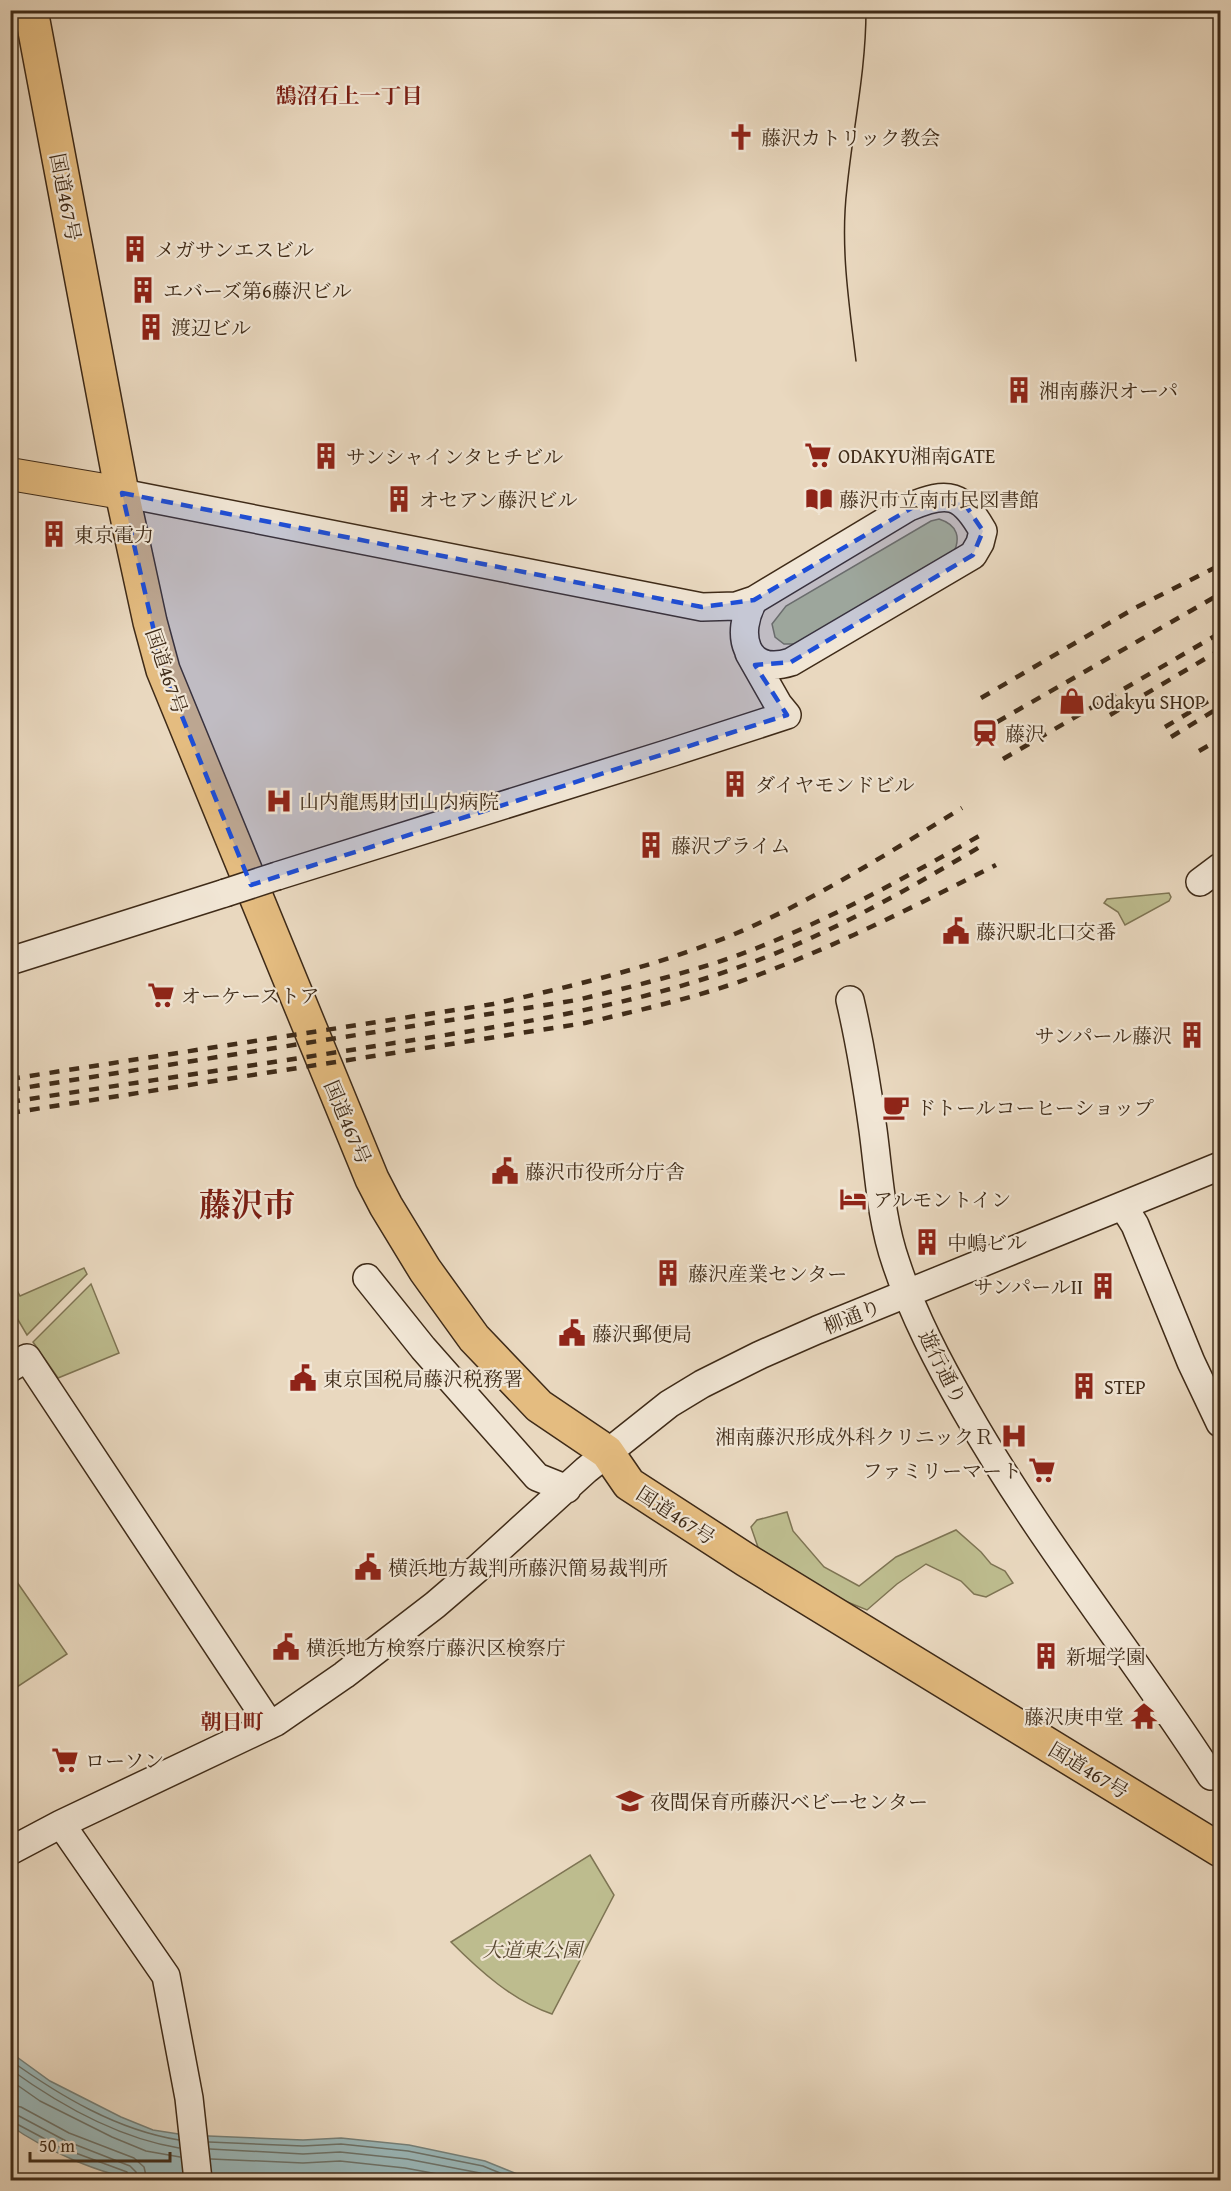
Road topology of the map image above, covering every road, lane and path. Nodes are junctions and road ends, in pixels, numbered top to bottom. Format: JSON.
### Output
{"nodes":[{"id":1,"x":31,"y":10,"type":"edge"},
{"id":2,"x":10,"y":474,"type":"edge"},
{"id":3,"x":122,"y":494,"type":"junction"},
{"id":4,"x":754,"y":600,"type":"junction"},
{"id":5,"x":702,"y":607,"type":"junction"},
{"id":6,"x":748,"y":652,"type":"junction"},
{"id":7,"x":10,"y":961,"type":"edge"},
{"id":8,"x":850,"y":1000,"type":"dead end"},
{"id":9,"x":1221,"y":1166,"type":"edge"},
{"id":10,"x":1128,"y":1204,"type":"junction"},
{"id":11,"x":367,"y":1278,"type":"dead end"},
{"id":12,"x":907,"y":1294,"type":"junction"},
{"id":13,"x":10,"y":1368,"type":"edge"},
{"id":14,"x":1221,"y":1423,"type":"edge"},
{"id":15,"x":607,"y":1452,"type":"junction"},
{"id":16,"x":567,"y":1489,"type":"junction"},
{"id":17,"x":270,"y":1725,"type":"junction"},
{"id":18,"x":1211,"y":1776,"type":"dead end"},
{"id":19,"x":61,"y":1824,"type":"junction"},
{"id":20,"x":1221,"y":1850,"type":"edge"},
{"id":21,"x":10,"y":1851,"type":"edge"},
{"id":22,"x":198,"y":2181,"type":"edge"}],
"edges":[{"from":1,"to":3,"type":"highway","name":"国道467号"},
{"from":2,"to":3,"type":"main road"},
{"from":3,"to":5,"type":"street"},
{"from":3,"to":15,"type":"highway","name":"国道467号"},
{"from":4,"to":5,"type":"street"},
{"from":4,"to":6,"type":"street"},
{"from":4,"to":6,"type":"street"},
{"from":5,"to":6,"type":"street"},
{"from":6,"to":7,"type":"street","bridge":true},
{"from":8,"to":12,"type":"street","name":"遊行通り"},
{"from":9,"to":10,"type":"street","name":"柳通り"},
{"from":10,"to":12,"type":"street","name":"柳通り"},
{"from":10,"to":14,"type":"street"},
{"from":11,"to":16,"type":"street"},
{"from":12,"to":15,"type":"street","name":"柳通り"},
{"from":12,"to":18,"type":"street","name":"遊行通り"},
{"from":13,"to":17,"type":"street"},
{"from":15,"to":16,"type":"street","name":"柳通り"},
{"from":15,"to":20,"type":"highway","name":"国道467号"},
{"from":16,"to":17,"type":"street","name":"柳通り"},
{"from":17,"to":19,"type":"street","name":"柳通り"},
{"from":19,"to":21,"type":"street","name":"柳通り"},
{"from":19,"to":22,"type":"street"}]}
